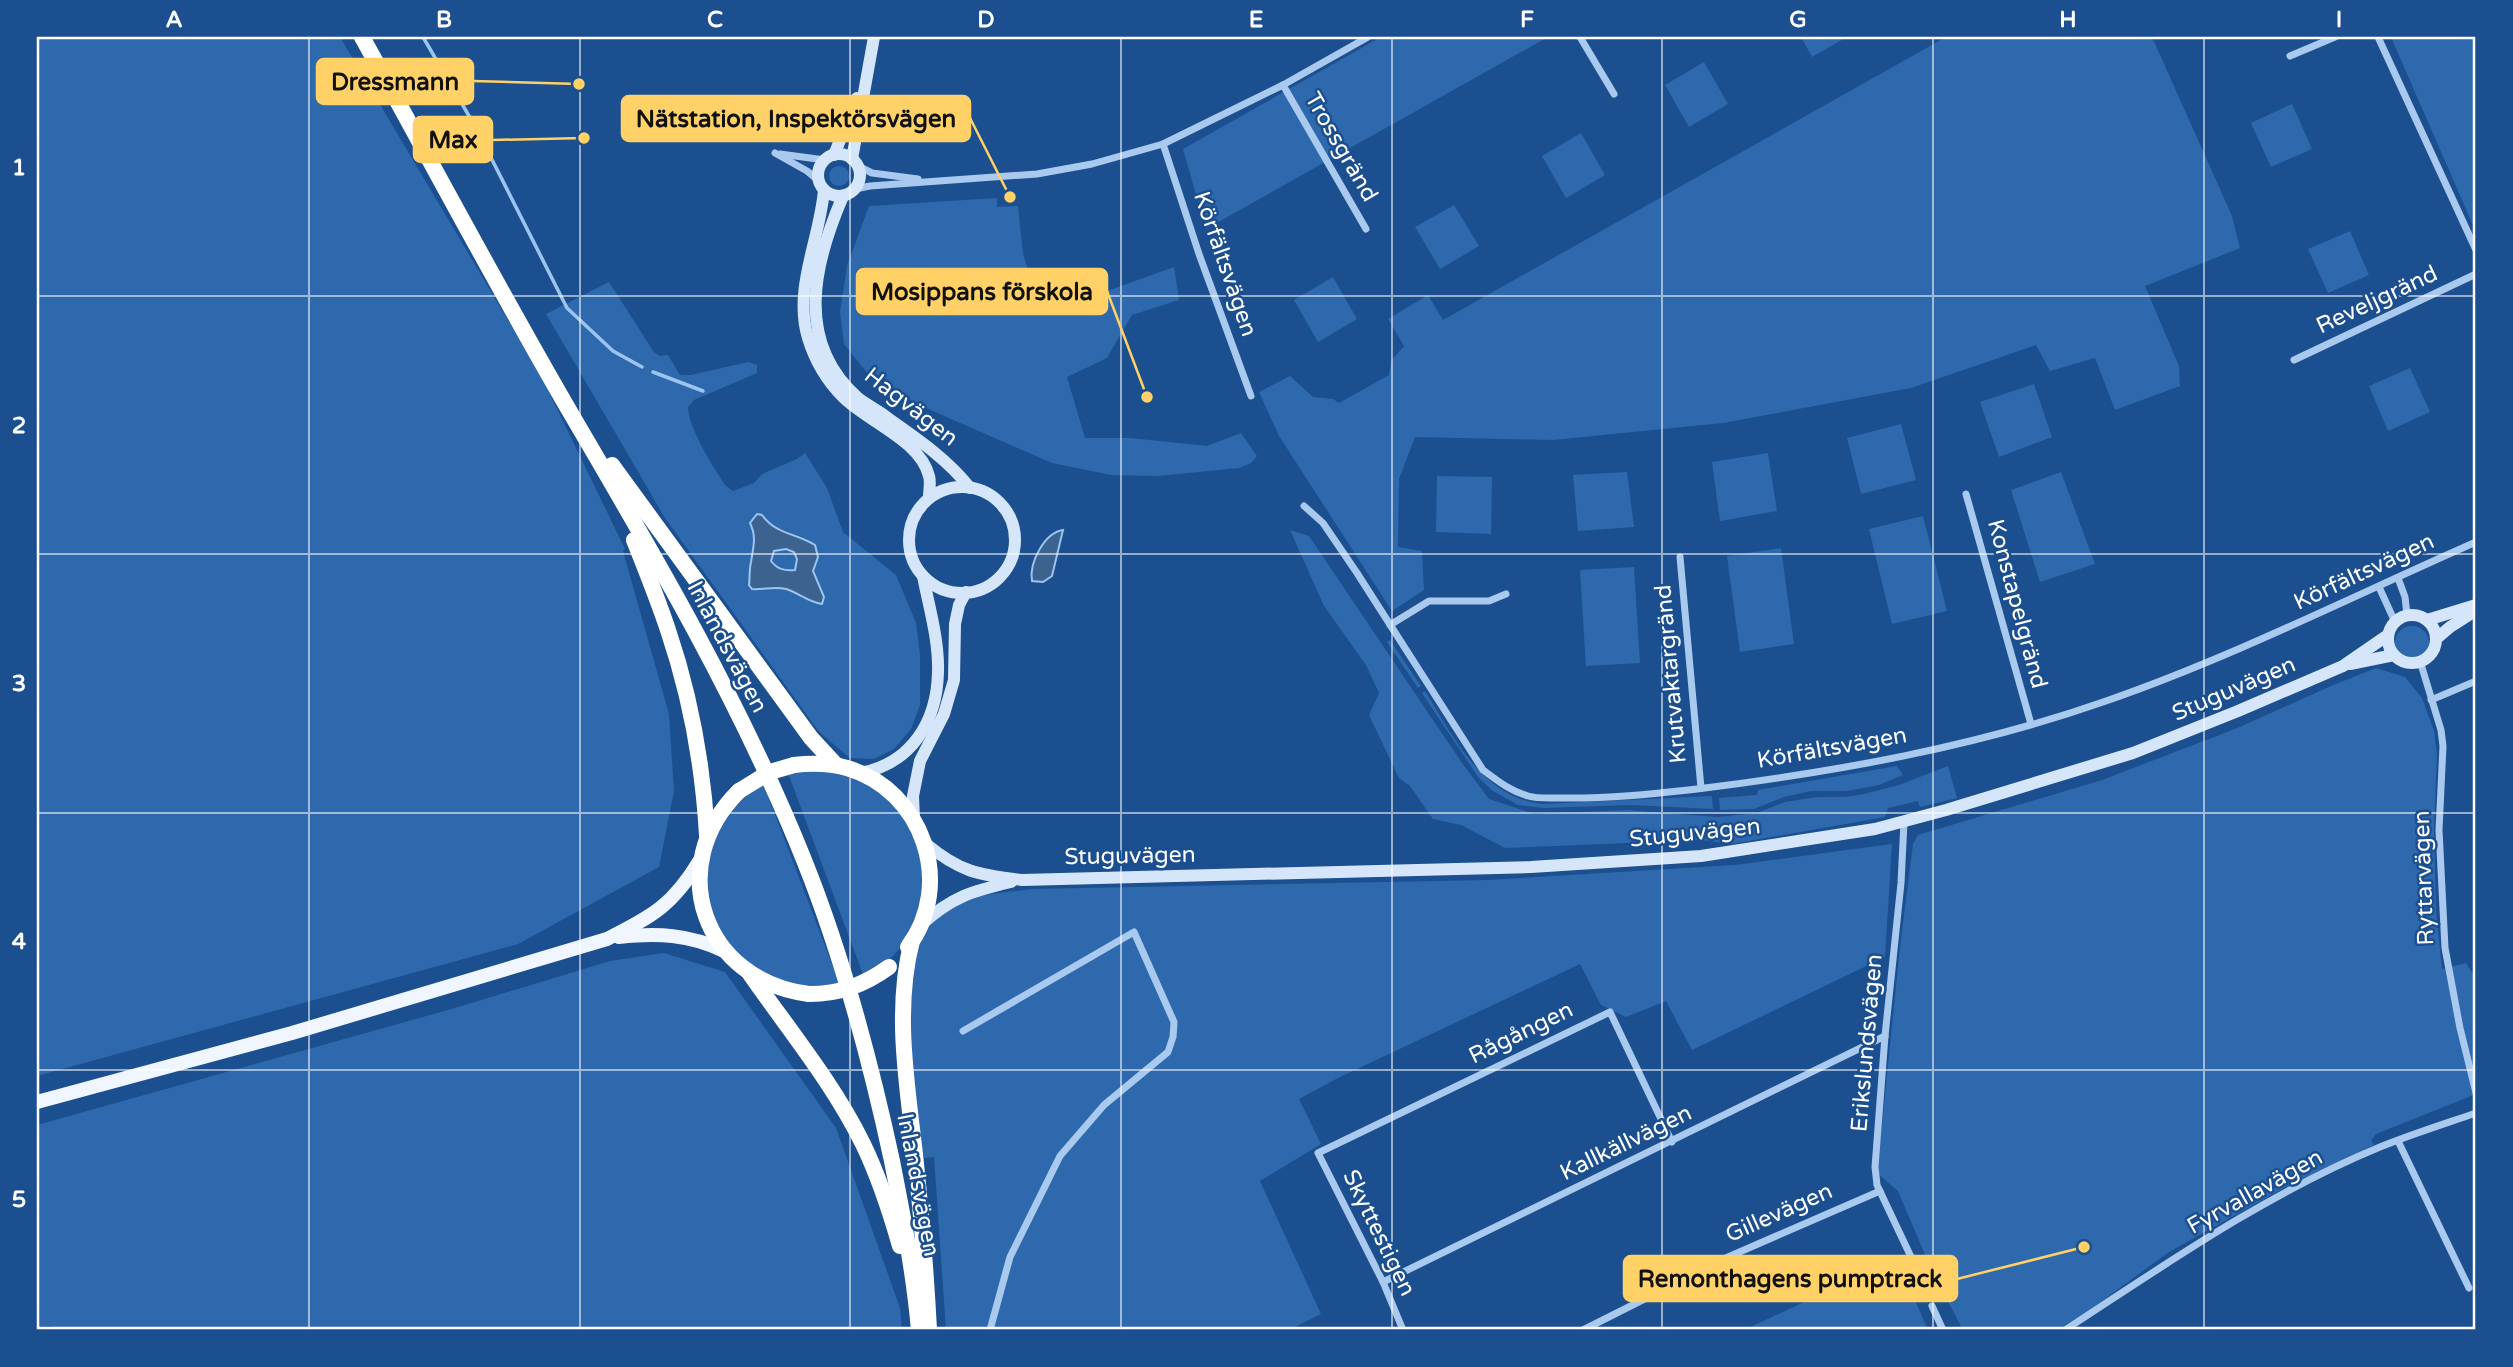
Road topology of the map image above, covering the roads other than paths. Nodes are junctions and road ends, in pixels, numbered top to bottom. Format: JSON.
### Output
{"nodes":[{"id":1,"x":362,"y":37,"type":"edge"},
{"id":2,"x":372,"y":37,"type":"edge"},
{"id":3,"x":874,"y":37,"type":"edge"},
{"id":4,"x":1368,"y":37,"type":"edge"},
{"id":5,"x":1580,"y":37,"type":"edge"},
{"id":6,"x":2335,"y":37,"type":"edge"},
{"id":7,"x":2378,"y":37,"type":"edge"},
{"id":8,"x":2290,"y":56,"type":"dead end"},
{"id":9,"x":866,"y":75,"type":"junction"},
{"id":10,"x":1283,"y":85,"type":"junction"},
{"id":11,"x":1614,"y":94,"type":"dead end"},
{"id":12,"x":1163,"y":144,"type":"junction"},
{"id":13,"x":830,"y":157,"type":"junction"},
{"id":14,"x":855,"y":163,"type":"junction"},
{"id":15,"x":936,"y":181,"type":"junction"},
{"id":16,"x":821,"y":185,"type":"junction"},
{"id":17,"x":849,"y":192,"type":"junction"},
{"id":18,"x":1366,"y":229,"type":"dead end"},
{"id":19,"x":2476,"y":250,"type":"edge"},
{"id":20,"x":2476,"y":274,"type":"edge"},
{"id":21,"x":2294,"y":360,"type":"dead end"},
{"id":22,"x":1251,"y":396,"type":"dead end"},
{"id":23,"x":596,"y":455,"type":"junction"},
{"id":24,"x":612,"y":465,"type":"junction"},
{"id":25,"x":970,"y":488,"type":"junction"},
{"id":26,"x":1966,"y":494,"type":"dead end"},
{"id":27,"x":929,"y":497,"type":"junction"},
{"id":28,"x":1304,"y":506,"type":"dead end"},
{"id":29,"x":2476,"y":542,"type":"edge"},
{"id":30,"x":1680,"y":556,"type":"dead end"},
{"id":31,"x":923,"y":576,"type":"junction"},
{"id":32,"x":2398,"y":578,"type":"junction"},
{"id":33,"x":2379,"y":587,"type":"junction"},
{"id":34,"x":966,"y":592,"type":"junction"},
{"id":35,"x":1506,"y":594,"type":"dead end"},
{"id":36,"x":2476,"y":608,"type":"edge"},
{"id":37,"x":2401,"y":618,"type":"junction"},
{"id":38,"x":2427,"y":620,"type":"junction"},
{"id":39,"x":1390,"y":625,"type":"junction"},
{"id":40,"x":2388,"y":635,"type":"junction"},
{"id":41,"x":2435,"y":639,"type":"junction"},
{"id":42,"x":2394,"y":655,"type":"junction"},
{"id":43,"x":2420,"y":661,"type":"junction"},
{"id":44,"x":2343,"y":666,"type":"junction"},
{"id":45,"x":2476,"y":681,"type":"edge"},
{"id":46,"x":2431,"y":700,"type":"junction"},
{"id":47,"x":2031,"y":724,"type":"junction"},
{"id":48,"x":836,"y":765,"type":"junction"},
{"id":49,"x":860,"y":773,"type":"junction"},
{"id":50,"x":1701,"y":788,"type":"junction"},
{"id":51,"x":914,"y":819,"type":"junction"},
{"id":52,"x":1904,"y":822,"type":"junction"},
{"id":53,"x":708,"y":835,"type":"junction"},
{"id":54,"x":925,"y":843,"type":"junction"},
{"id":55,"x":700,"y":860,"type":"junction"},
{"id":56,"x":1022,"y":880,"type":"junction"},
{"id":57,"x":920,"y":926,"type":"junction"},
{"id":58,"x":607,"y":939,"type":"junction"},
{"id":59,"x":912,"y":941,"type":"junction"},
{"id":60,"x":724,"y":951,"type":"junction"},
{"id":61,"x":750,"y":974,"type":"junction"},
{"id":62,"x":963,"y":1031,"type":"dead end"},
{"id":63,"x":1885,"y":1036,"type":"junction"},
{"id":64,"x":2476,"y":1093,"type":"edge"},
{"id":65,"x":37,"y":1102,"type":"edge"},
{"id":66,"x":2476,"y":1113,"type":"edge"},
{"id":67,"x":2398,"y":1141,"type":"junction"},
{"id":68,"x":1672,"y":1142,"type":"junction"},
{"id":69,"x":1318,"y":1153,"type":"joint"},
{"id":70,"x":1880,"y":1191,"type":"junction"},
{"id":71,"x":1912,"y":1259,"type":"dead end"},
{"id":72,"x":1382,"y":1282,"type":"junction"},
{"id":73,"x":2469,"y":1288,"type":"dead end"},
{"id":74,"x":1932,"y":1306,"type":"dead end"},
{"id":75,"x":923,"y":1328,"type":"edge"},
{"id":76,"x":990,"y":1330,"type":"edge"},
{"id":77,"x":1403,"y":1330,"type":"edge"},
{"id":78,"x":1583,"y":1330,"type":"edge"},
{"id":79,"x":1943,"y":1330,"type":"edge"},
{"id":80,"x":2065,"y":1330,"type":"edge"}],
"edges":[{"from":1,"to":23,"type":"highway","name":"Inlandsvägen"},
{"from":2,"to":24,"type":"highway","name":"Inlandsvägen"},
{"from":3,"to":9,"type":"main road"},
{"from":4,"to":10,"type":"street"},
{"from":5,"to":11,"type":"street"},
{"from":6,"to":8,"type":"street"},
{"from":7,"to":19,"type":"street"},
{"from":9,"to":13,"type":"main road"},
{"from":9,"to":14,"type":"main road"},
{"from":10,"to":12,"type":"street"},
{"from":10,"to":18,"type":"street","name":"Trossgränd"},
{"from":12,"to":15,"type":"street"},
{"from":12,"to":22,"type":"street","name":"Körfältsvägen"},
{"from":13,"to":14,"type":"main road"},
{"from":13,"to":16,"type":"main road"},
{"from":13,"to":16,"type":"street"},
{"from":14,"to":15,"type":"street"},
{"from":14,"to":17,"type":"main road"},
{"from":15,"to":17,"type":"street"},
{"from":16,"to":17,"type":"main road"},
{"from":16,"to":27,"type":"main road","name":"Hagvägen"},
{"from":17,"to":25,"type":"main road","name":"Hagvägen"},
{"from":20,"to":21,"type":"street","name":"Reveljgränd"},
{"from":23,"to":53,"type":"highway"},
{"from":23,"to":75,"type":"highway","name":"Inlandsvägen"},
{"from":24,"to":48,"type":"highway"},
{"from":24,"to":75,"type":"highway","name":"Inlandsvägen"},
{"from":25,"to":27,"type":"main road"},
{"from":25,"to":34,"type":"main road"},
{"from":26,"to":47,"type":"street","name":"Konstapelgränd"},
{"from":27,"to":31,"type":"main road"},
{"from":28,"to":39,"type":"street","name":"Körfältsvägen"},
{"from":29,"to":32,"type":"street","name":"Körfältsvägen"},
{"from":30,"to":50,"type":"street","name":"Krutvaktargränd"},
{"from":31,"to":34,"type":"main road"},
{"from":31,"to":49,"type":"main road"},
{"from":32,"to":33,"type":"street","name":"Körfältsvägen"},
{"from":32,"to":37,"type":"street"},
{"from":33,"to":37,"type":"street"},
{"from":33,"to":47,"type":"street","name":"Körfältsvägen"},
{"from":34,"to":51,"type":"main road"},
{"from":35,"to":39,"type":"street"},
{"from":36,"to":38,"type":"main road"},
{"from":36,"to":41,"type":"main road"},
{"from":37,"to":38,"type":"main road"},
{"from":37,"to":40,"type":"main road","name":"Stuguvägen"},
{"from":38,"to":41,"type":"main road"},
{"from":39,"to":50,"type":"street","name":"Körfältsvägen"},
{"from":40,"to":42,"type":"main road"},
{"from":40,"to":44,"type":"main road","name":"Stuguvägen"},
{"from":41,"to":43,"type":"main road"},
{"from":42,"to":43,"type":"main road","name":"Stuguvägen"},
{"from":42,"to":44,"type":"main road","name":"Stuguvägen"},
{"from":43,"to":46,"type":"street","name":"Ryttarvägen"},
{"from":44,"to":52,"type":"main road","name":"Stuguvägen"},
{"from":45,"to":46,"type":"street"},
{"from":46,"to":64,"type":"street","name":"Ryttarvägen"},
{"from":47,"to":50,"type":"street","name":"Körfältsvägen"},
{"from":48,"to":49,"type":"highway"},
{"from":48,"to":53,"type":"highway","bridge":true},
{"from":49,"to":51,"type":"highway"},
{"from":51,"to":54,"type":"highway"},
{"from":52,"to":56,"type":"main road","name":"Stuguvägen"},
{"from":52,"to":63,"type":"street","name":"Erikslundsvägen"},
{"from":53,"to":55,"type":"highway"},
{"from":54,"to":56,"type":"main road","name":"Stuguvägen"},
{"from":54,"to":57,"type":"highway"},
{"from":55,"to":58,"type":"main road"},
{"from":55,"to":60,"type":"highway"},
{"from":56,"to":57,"type":"main road","name":"Stuguvägen"},
{"from":57,"to":59,"type":"highway"},
{"from":58,"to":60,"type":"main road"},
{"from":58,"to":65,"type":"main road"},
{"from":59,"to":61,"type":"highway","bridge":true},
{"from":59,"to":75,"type":"highway"},
{"from":60,"to":61,"type":"highway"},
{"from":61,"to":75,"type":"highway"},
{"from":62,"to":76,"type":"street"},
{"from":63,"to":68,"type":"street","name":"Kallkällvägen"},
{"from":63,"to":70,"type":"street","name":"Erikslundsvägen"},
{"from":66,"to":67,"type":"street","name":"Fyrvallavägen"},
{"from":67,"to":73,"type":"street"},
{"from":67,"to":80,"type":"street","name":"Fyrvallavägen"},
{"from":68,"to":69,"type":"street","name":"Rågången"},
{"from":68,"to":72,"type":"street","name":"Kallkällvägen"},
{"from":69,"to":72,"type":"street","name":"Skyttestigen"},
{"from":70,"to":71,"type":"street","name":"Erikslundsvägen"},
{"from":70,"to":78,"type":"street","name":"Gillevägen"},
{"from":72,"to":77,"type":"street","name":"Skyttestigen"},
{"from":74,"to":79,"type":"street"}]}
